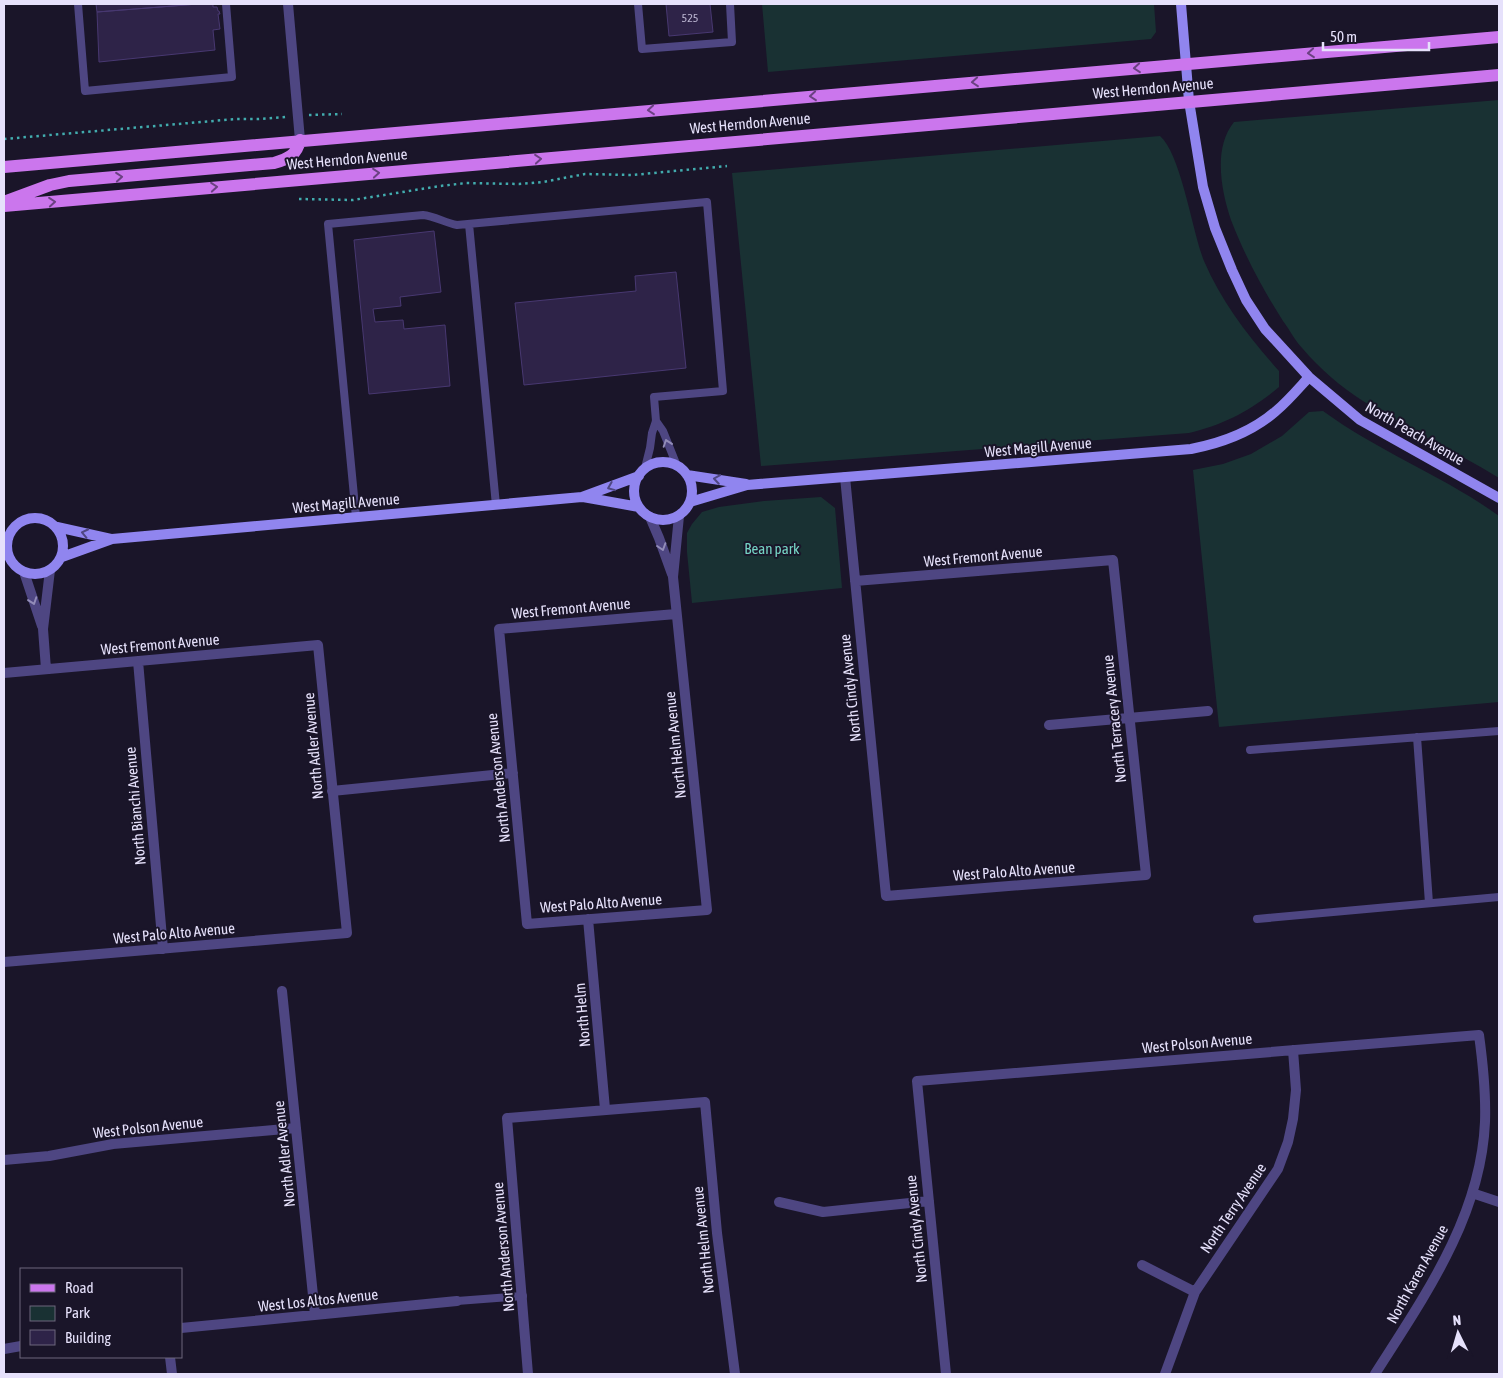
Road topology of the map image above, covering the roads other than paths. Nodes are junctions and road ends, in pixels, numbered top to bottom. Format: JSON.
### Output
{"nodes":[{"id":1,"x":78,"y":4,"type":"edge"},
{"id":2,"x":226,"y":4,"type":"edge"},
{"id":3,"x":288,"y":4,"type":"edge"},
{"id":4,"x":638,"y":4,"type":"edge"},
{"id":5,"x":730,"y":4,"type":"edge"},
{"id":6,"x":1181,"y":4,"type":"edge"},
{"id":7,"x":1499,"y":37,"type":"edge"},
{"id":8,"x":1186,"y":63,"type":"junction"},
{"id":9,"x":1499,"y":74,"type":"edge"},
{"id":10,"x":1189,"y":101,"type":"junction"},
{"id":11,"x":300,"y":140,"type":"junction"},
{"id":12,"x":4,"y":167,"type":"edge"},
{"id":13,"x":4,"y":202,"type":"edge"},
{"id":14,"x":4,"y":206,"type":"edge"},
{"id":15,"x":468,"y":224,"type":"junction"},
{"id":16,"x":1309,"y":377,"type":"junction"},
{"id":17,"x":656,"y":421,"type":"junction"},
{"id":18,"x":677,"y":466,"type":"junction"},
{"id":19,"x":642,"y":472,"type":"junction"},
{"id":20,"x":687,"y":475,"type":"junction"},
{"id":21,"x":845,"y":477,"type":"junction"},
{"id":22,"x":747,"y":485,"type":"junction"},
{"id":23,"x":582,"y":497,"type":"junction"},
{"id":24,"x":1499,"y":498,"type":"edge"},
{"id":25,"x":690,"y":502,"type":"junction"},
{"id":26,"x":496,"y":505,"type":"junction"},
{"id":27,"x":639,"y":507,"type":"junction"},
{"id":28,"x":679,"y":516,"type":"junction"},
{"id":29,"x":356,"y":517,"type":"junction"},
{"id":30,"x":650,"y":517,"type":"junction"},
{"id":31,"x":57,"y":527,"type":"junction"},
{"id":32,"x":7,"y":535,"type":"edge"},
{"id":33,"x":112,"y":539,"type":"junction"},
{"id":34,"x":62,"y":557,"type":"junction"},
{"id":35,"x":1113,"y":560,"type":"joint"},
{"id":36,"x":8,"y":562,"type":"edge"},
{"id":37,"x":50,"y":570,"type":"junction"},
{"id":38,"x":24,"y":572,"type":"junction"},
{"id":39,"x":673,"y":577,"type":"junction"},
{"id":40,"x":855,"y":581,"type":"junction"},
{"id":41,"x":676,"y":614,"type":"junction"},
{"id":42,"x":43,"y":629,"type":"junction"},
{"id":43,"x":499,"y":629,"type":"joint"},
{"id":44,"x":318,"y":645,"type":"joint"},
{"id":45,"x":138,"y":661,"type":"junction"},
{"id":46,"x":46,"y":669,"type":"junction"},
{"id":47,"x":4,"y":672,"type":"edge"},
{"id":48,"x":1208,"y":711,"type":"dead end"},
{"id":49,"x":1129,"y":718,"type":"junction"},
{"id":50,"x":1049,"y":725,"type":"dead end"},
{"id":51,"x":1499,"y":730,"type":"edge"},
{"id":52,"x":1417,"y":737,"type":"junction"},
{"id":53,"x":1250,"y":750,"type":"dead end"},
{"id":54,"x":513,"y":773,"type":"junction"},
{"id":55,"x":332,"y":791,"type":"junction"},
{"id":56,"x":1146,"y":875,"type":"joint"},
{"id":57,"x":886,"y":896,"type":"joint"},
{"id":58,"x":1499,"y":897,"type":"edge"},
{"id":59,"x":1429,"y":903,"type":"junction"},
{"id":60,"x":707,"y":910,"type":"joint"},
{"id":61,"x":588,"y":919,"type":"junction"},
{"id":62,"x":1258,"y":919,"type":"dead end"},
{"id":63,"x":528,"y":924,"type":"joint"},
{"id":64,"x":347,"y":933,"type":"joint"},
{"id":65,"x":163,"y":949,"type":"junction"},
{"id":66,"x":4,"y":962,"type":"edge"},
{"id":67,"x":282,"y":991,"type":"dead end"},
{"id":68,"x":1479,"y":1035,"type":"joint"},
{"id":69,"x":1293,"y":1050,"type":"junction"},
{"id":70,"x":917,"y":1081,"type":"joint"},
{"id":71,"x":605,"y":1109,"type":"junction"},
{"id":72,"x":296,"y":1128,"type":"junction"},
{"id":73,"x":4,"y":1160,"type":"edge"},
{"id":74,"x":1472,"y":1194,"type":"junction"},
{"id":75,"x":929,"y":1201,"type":"junction"},
{"id":76,"x":780,"y":1202,"type":"dead end"},
{"id":77,"x":1499,"y":1202,"type":"edge"},
{"id":78,"x":1142,"y":1265,"type":"dead end"},
{"id":79,"x":1195,"y":1292,"type":"junction"},
{"id":80,"x":523,"y":1296,"type":"junction"},
{"id":81,"x":457,"y":1301,"type":"joint"},
{"id":82,"x":315,"y":1315,"type":"junction"},
{"id":83,"x":182,"y":1328,"type":"edge"},
{"id":84,"x":20,"y":1346,"type":"edge"},
{"id":85,"x":4,"y":1349,"type":"edge"},
{"id":86,"x":170,"y":1358,"type":"edge"},
{"id":87,"x":172,"y":1374,"type":"edge"},
{"id":88,"x":528,"y":1374,"type":"edge"},
{"id":89,"x":735,"y":1374,"type":"edge"},
{"id":90,"x":946,"y":1374,"type":"edge"},
{"id":91,"x":1165,"y":1374,"type":"edge"},
{"id":92,"x":1376,"y":1374,"type":"edge"}],
"edges":[{"from":1,"to":2,"type":"lane"},
{"from":3,"to":11,"type":"street"},
{"from":4,"to":5,"type":"lane"},
{"from":6,"to":8,"type":"street","name":"North Peach Avenue"},
{"from":7,"to":8,"type":"main road","name":"West Herndon Avenue","one_way":true},
{"from":8,"to":10,"type":"street","name":"North Peach Avenue"},
{"from":8,"to":11,"type":"main road","name":"West Herndon Avenue","one_way":true},
{"from":9,"to":10,"type":"main road","name":"West Herndon Avenue"},
{"from":14,"to":10,"type":"main road","name":"West Herndon Avenue","one_way":true},
{"from":10,"to":16,"type":"street","name":"North Peach Avenue"},
{"from":11,"to":12,"type":"main road","name":"West Herndon Avenue"},
{"from":13,"to":11,"type":"main road","one_way":true},
{"from":15,"to":17,"type":"lane"},
{"from":15,"to":26,"type":"lane"},
{"from":15,"to":29,"type":"lane"},
{"from":16,"to":21,"type":"street","name":"West Magill Avenue"},
{"from":16,"to":24,"type":"street","name":"North Peach Avenue"},
{"from":18,"to":17,"type":"lane","one_way":true},
{"from":17,"to":19,"type":"lane"},
{"from":18,"to":19,"type":"street"},
{"from":18,"to":20,"type":"street"},
{"from":19,"to":23,"type":"street","name":"West Magill Avenue","one_way":true},
{"from":19,"to":27,"type":"street"},
{"from":22,"to":20,"type":"street","name":"West Magill Avenue","one_way":true},
{"from":20,"to":25,"type":"street"},
{"from":21,"to":22,"type":"street","name":"West Magill Avenue"},
{"from":21,"to":40,"type":"street","name":"North Cindy Avenue"},
{"from":22,"to":25,"type":"street","name":"West Magill Avenue"},
{"from":23,"to":26,"type":"street","name":"West Magill Avenue"},
{"from":23,"to":27,"type":"street","name":"West Magill Avenue"},
{"from":25,"to":28,"type":"street"},
{"from":26,"to":29,"type":"street","name":"West Magill Avenue"},
{"from":27,"to":30,"type":"street"},
{"from":28,"to":30,"type":"street"},
{"from":28,"to":39,"type":"street","name":"North Helm Avenue"},
{"from":29,"to":33,"type":"street","name":"West Magill Avenue"},
{"from":30,"to":39,"type":"street","name":"North Helm Avenue","one_way":true},
{"from":31,"to":32,"type":"street"},
{"from":33,"to":31,"type":"street","name":"West Magill Avenue","one_way":true},
{"from":31,"to":34,"type":"street"},
{"from":32,"to":36,"type":"street"},
{"from":33,"to":34,"type":"street","name":"West Magill Avenue"},
{"from":34,"to":37,"type":"street"},
{"from":35,"to":40,"type":"street","name":"West Fremont Avenue"},
{"from":35,"to":49,"type":"street","name":"North Terracery Avenue"},
{"from":36,"to":38,"type":"street"},
{"from":37,"to":38,"type":"street"},
{"from":37,"to":42,"type":"street"},
{"from":38,"to":42,"type":"street","one_way":true},
{"from":39,"to":41,"type":"street","name":"North Helm Avenue"},
{"from":40,"to":57,"type":"street","name":"North Cindy Avenue"},
{"from":41,"to":43,"type":"street","name":"West Fremont Avenue"},
{"from":41,"to":60,"type":"street","name":"North Helm Avenue"},
{"from":42,"to":46,"type":"street"},
{"from":43,"to":54,"type":"street","name":"North Anderson Avenue"},
{"from":44,"to":45,"type":"street","name":"West Fremont Avenue"},
{"from":44,"to":55,"type":"street","name":"North Adler Avenue"},
{"from":45,"to":46,"type":"street","name":"West Fremont Avenue"},
{"from":45,"to":65,"type":"street","name":"North Bianchi Avenue"},
{"from":46,"to":47,"type":"street","name":"West Fremont Avenue"},
{"from":48,"to":49,"type":"street"},
{"from":49,"to":50,"type":"street"},
{"from":49,"to":56,"type":"street","name":"North Terracery Avenue"},
{"from":51,"to":52,"type":"lane"},
{"from":52,"to":53,"type":"lane"},
{"from":52,"to":59,"type":"lane"},
{"from":54,"to":55,"type":"street"},
{"from":54,"to":63,"type":"street","name":"North Anderson Avenue"},
{"from":55,"to":64,"type":"street","name":"North Adler Avenue"},
{"from":56,"to":57,"type":"street","name":"West Palo Alto Avenue"},
{"from":58,"to":59,"type":"lane"},
{"from":59,"to":62,"type":"lane"},
{"from":60,"to":61,"type":"street","name":"West Palo Alto Avenue"},
{"from":61,"to":63,"type":"street","name":"West Palo Alto Avenue"},
{"from":61,"to":71,"type":"street","name":"North Helm"},
{"from":64,"to":65,"type":"street","name":"West Palo Alto Avenue"},
{"from":65,"to":66,"type":"street","name":"West Palo Alto Avenue"},
{"from":67,"to":72,"type":"street","name":"North Adler Avenue"},
{"from":68,"to":69,"type":"street","name":"West Polson Avenue"},
{"from":68,"to":74,"type":"street","name":"North Karen Avenue"},
{"from":69,"to":70,"type":"street","name":"West Polson Avenue"},
{"from":69,"to":79,"type":"street","name":"North Terry Avenue"},
{"from":70,"to":75,"type":"street","name":"North Cindy Avenue"},
{"from":71,"to":80,"type":"street","name":"North Anderson Avenue"},
{"from":71,"to":89,"type":"street","name":"North Helm Avenue"},
{"from":72,"to":73,"type":"street","name":"West Polson Avenue"},
{"from":72,"to":82,"type":"street","name":"North Adler Avenue"},
{"from":74,"to":77,"type":"street"},
{"from":74,"to":92,"type":"street","name":"North Karen Avenue"},
{"from":75,"to":76,"type":"street"},
{"from":75,"to":90,"type":"street","name":"North Cindy Avenue"},
{"from":78,"to":79,"type":"street"},
{"from":79,"to":91,"type":"street","name":"North Terry Avenue"},
{"from":80,"to":81,"type":"lane"},
{"from":80,"to":88,"type":"street","name":"North Anderson Avenue"},
{"from":81,"to":82,"type":"street","name":"West Los Altos Avenue"},
{"from":82,"to":83,"type":"street","name":"West Los Altos Avenue"},
{"from":84,"to":85,"type":"street"},
{"from":86,"to":87,"type":"street"}]}
